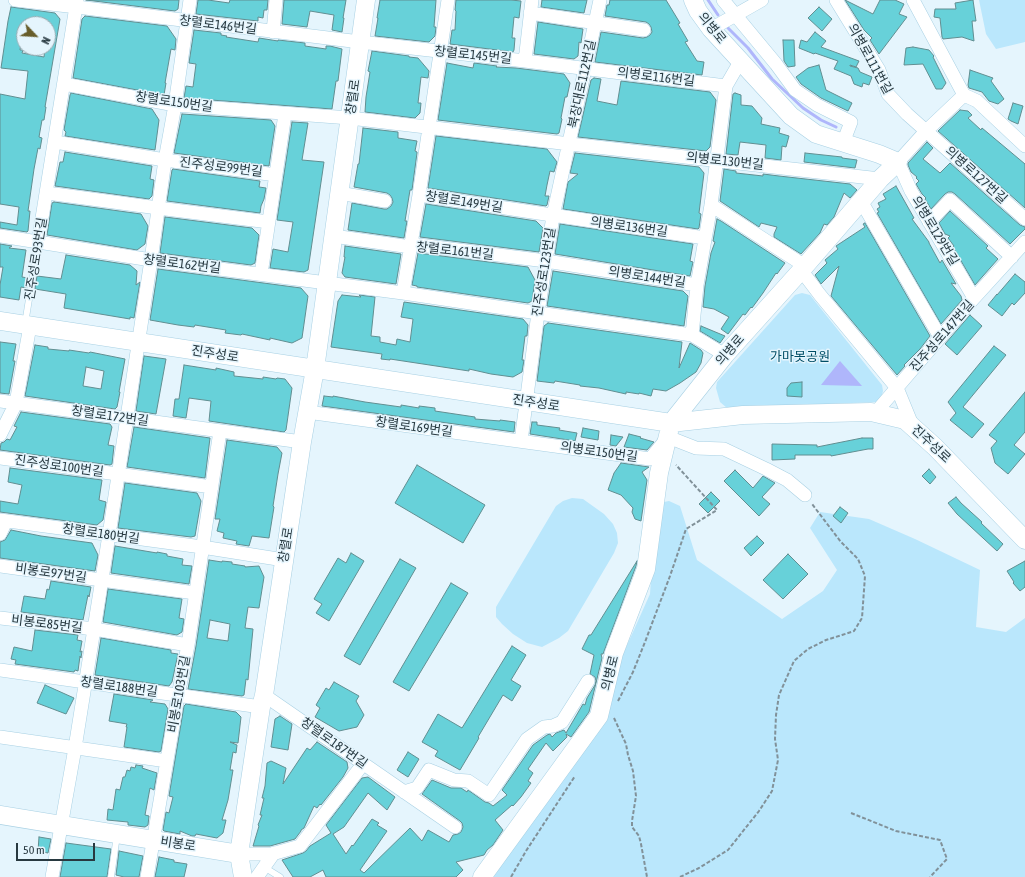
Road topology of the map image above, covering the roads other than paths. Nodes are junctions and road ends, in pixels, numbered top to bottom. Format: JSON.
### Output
{"nodes":[{"id":1,"x":14,"y":0,"type":"edge"},
{"id":2,"x":190,"y":0,"type":"edge"},
{"id":3,"x":276,"y":0,"type":"edge"},
{"id":4,"x":366,"y":0,"type":"edge"},
{"id":5,"x":448,"y":0,"type":"edge"},
{"id":6,"x":600,"y":0,"type":"edge"},
{"id":7,"x":693,"y":0,"type":"edge"},
{"id":8,"x":723,"y":0,"type":"edge"},
{"id":9,"x":762,"y":0,"type":"edge"},
{"id":10,"x":836,"y":0,"type":"edge"},
{"id":11,"x":913,"y":0,"type":"edge"},
{"id":12,"x":77,"y":3,"type":"edge"},
{"id":13,"x":531,"y":6,"type":"edge"},
{"id":14,"x":735,"y":15,"type":"junction"},
{"id":15,"x":186,"y":21,"type":"junction"},
{"id":16,"x":595,"y":23,"type":"junction"},
{"id":17,"x":711,"y":29,"type":"junction"},
{"id":18,"x":644,"y":30,"type":"dead end"},
{"id":19,"x":273,"y":32,"type":"junction"},
{"id":20,"x":360,"y":42,"type":"junction"},
{"id":21,"x":440,"y":51,"type":"junction"},
{"id":22,"x":741,"y":60,"type":"junction"},
{"id":23,"x":525,"y":61,"type":"junction"},
{"id":24,"x":586,"y":69,"type":"junction"},
{"id":25,"x":64,"y":84,"type":"junction"},
{"id":26,"x":726,"y":86,"type":"junction"},
{"id":27,"x":964,"y":95,"type":"junction"},
{"id":28,"x":175,"y":105,"type":"junction"},
{"id":29,"x":285,"y":114,"type":"junction"},
{"id":30,"x":350,"y":118,"type":"junction"},
{"id":31,"x":430,"y":127,"type":"junction"},
{"id":32,"x":926,"y":131,"type":"junction"},
{"id":33,"x":55,"y":142,"type":"junction"},
{"id":34,"x":843,"y":143,"type":"junction"},
{"id":35,"x":570,"y":144,"type":"junction"},
{"id":36,"x":1025,"y":146,"type":"edge"},
{"id":37,"x":165,"y":160,"type":"junction"},
{"id":38,"x":717,"y":160,"type":"junction"},
{"id":39,"x":898,"y":162,"type":"junction"},
{"id":40,"x":276,"y":175,"type":"junction"},
{"id":41,"x":880,"y":179,"type":"junction"},
{"id":42,"x":47,"y":192,"type":"junction"},
{"id":43,"x":339,"y":194,"type":"junction"},
{"id":44,"x":419,"y":195,"type":"junction"},
{"id":45,"x":385,"y":201,"type":"dead end"},
{"id":46,"x":861,"y":201,"type":"junction"},
{"id":47,"x":711,"y":205,"type":"junction"},
{"id":48,"x":158,"y":208,"type":"junction"},
{"id":49,"x":553,"y":216,"type":"junction"},
{"id":50,"x":1025,"y":219,"type":"edge"},
{"id":51,"x":269,"y":222,"type":"junction"},
{"id":52,"x":929,"y":222,"type":"junction"},
{"id":53,"x":0,"y":236,"type":"edge"},
{"id":54,"x":333,"y":236,"type":"junction"},
{"id":55,"x":705,"y":238,"type":"junction"},
{"id":56,"x":1025,"y":242,"type":"edge"},
{"id":57,"x":38,"y":243,"type":"junction"},
{"id":58,"x":411,"y":245,"type":"junction"},
{"id":59,"x":1012,"y":257,"type":"junction"},
{"id":60,"x":151,"y":260,"type":"junction"},
{"id":61,"x":546,"y":261,"type":"junction"},
{"id":62,"x":803,"y":268,"type":"junction"},
{"id":63,"x":261,"y":274,"type":"junction"},
{"id":64,"x":326,"y":283,"type":"junction"},
{"id":65,"x":697,"y":285,"type":"junction"},
{"id":66,"x":403,"y":292,"type":"junction"},
{"id":67,"x":974,"y":298,"type":"junction"},
{"id":68,"x":538,"y":313,"type":"junction"},
{"id":69,"x":0,"y":321,"type":"edge"},
{"id":70,"x":27,"y":325,"type":"junction"},
{"id":71,"x":692,"y":335,"type":"junction"},
{"id":72,"x":940,"y":338,"type":"junction"},
{"id":73,"x":139,"y":342,"type":"junction"},
{"id":74,"x":725,"y":355,"type":"junction"},
{"id":75,"x":314,"y":369,"type":"junction"},
{"id":76,"x":897,"y":388,"type":"junction"},
{"id":77,"x":0,"y":401,"type":"edge"},
{"id":78,"x":526,"y":401,"type":"junction"},
{"id":79,"x":16,"y":403,"type":"junction"},
{"id":80,"x":307,"y":412,"type":"junction"},
{"id":81,"x":871,"y":412,"type":"junction"},
{"id":82,"x":127,"y":418,"type":"junction"},
{"id":83,"x":914,"y":428,"type":"junction"},
{"id":84,"x":220,"y":431,"type":"junction"},
{"id":85,"x":0,"y":435,"type":"edge"},
{"id":86,"x":667,"y":437,"type":"junction"},
{"id":87,"x":521,"y":441,"type":"junction"},
{"id":88,"x":302,"y":442,"type":"junction"},
{"id":89,"x":0,"y":458,"type":"edge"},
{"id":90,"x":118,"y":474,"type":"junction"},
{"id":91,"x":212,"y":487,"type":"junction"},
{"id":92,"x":805,"y":495,"type":"road end"},
{"id":93,"x":3,"y":521,"type":"edge"},
{"id":94,"x":0,"y":534,"type":"edge"},
{"id":95,"x":110,"y":535,"type":"junction"},
{"id":96,"x":1025,"y":540,"type":"edge"},
{"id":97,"x":202,"y":547,"type":"junction"},
{"id":98,"x":284,"y":560,"type":"junction"},
{"id":99,"x":0,"y":566,"type":"edge"},
{"id":100,"x":102,"y":581,"type":"junction"},
{"id":101,"x":195,"y":593,"type":"junction"},
{"id":102,"x":0,"y":618,"type":"edge"},
{"id":103,"x":94,"y":630,"type":"junction"},
{"id":104,"x":188,"y":645,"type":"junction"},
{"id":105,"x":0,"y":670,"type":"edge"},
{"id":106,"x":588,"y":681,"type":"dead end"},
{"id":107,"x":85,"y":682,"type":"junction"},
{"id":108,"x":178,"y":696,"type":"junction"},
{"id":109,"x":262,"y":701,"type":"junction"},
{"id":110,"x":0,"y":737,"type":"edge"},
{"id":111,"x":75,"y":748,"type":"junction"},
{"id":112,"x":167,"y":761,"type":"junction"},
{"id":113,"x":363,"y":764,"type":"junction"},
{"id":114,"x":404,"y":792,"type":"junction"},
{"id":115,"x":0,"y":815,"type":"edge"},
{"id":116,"x":62,"y":825,"type":"junction"},
{"id":117,"x":455,"y":827,"type":"dead end"},
{"id":118,"x":117,"y":834,"type":"junction"},
{"id":119,"x":153,"y":840,"type":"junction"},
{"id":120,"x":274,"y":853,"type":"junction"},
{"id":121,"x":239,"y":854,"type":"junction"},
{"id":122,"x":260,"y":872,"type":"edge"},
{"id":123,"x":52,"y":877,"type":"edge"},
{"id":124,"x":111,"y":877,"type":"edge"},
{"id":125,"x":147,"y":877,"type":"edge"},
{"id":126,"x":243,"y":877,"type":"edge"},
{"id":127,"x":280,"y":877,"type":"edge"},
{"id":128,"x":482,"y":877,"type":"edge"}],
"edges":[{"from":1,"to":12,"type":"street","name":"창렬로146번길"},
{"from":2,"to":15,"type":"street","name":"진주성로99번길"},
{"from":3,"to":19,"type":"street"},
{"from":4,"to":20,"type":"street","name":"창렬로"},
{"from":5,"to":21,"type":"street","name":"창렬로149번길"},
{"from":6,"to":16,"type":"street","name":"북장대로112번길"},
{"from":7,"to":17,"type":"street","name":"의병로"},
{"from":8,"to":14,"type":"street","name":"의병로"},
{"from":9,"to":14,"type":"street"},
{"from":10,"to":32,"type":"street","name":"의병로111번길"},
{"from":11,"to":27,"type":"street"},
{"from":12,"to":15,"type":"street","name":"창렬로146번길"},
{"from":12,"to":25,"type":"street","name":"진주성로93번길"},
{"from":13,"to":16,"type":"street"},
{"from":13,"to":23,"type":"street"},
{"from":14,"to":17,"type":"street"},
{"from":14,"to":34,"type":"street","name":"의병로"},
{"from":15,"to":19,"type":"street","name":"창렬로146번길"},
{"from":15,"to":28,"type":"street","name":"진주성로99번길"},
{"from":16,"to":18,"type":"street","name":"북장대로112번길"},
{"from":16,"to":24,"type":"street","name":"북장대로112번길"},
{"from":17,"to":22,"type":"street","name":"의병로"},
{"from":19,"to":20,"type":"street","name":"창렬로146번길"},
{"from":20,"to":21,"type":"street","name":"창렬로145번길"},
{"from":20,"to":30,"type":"street","name":"창렬로"},
{"from":21,"to":23,"type":"street","name":"창렬로145번길"},
{"from":21,"to":31,"type":"street","name":"창렬로149번길"},
{"from":22,"to":26,"type":"street"},
{"from":22,"to":34,"type":"street","name":"의병로"},
{"from":23,"to":24,"type":"street","name":"창렬로145번길"},
{"from":24,"to":26,"type":"street","name":"의병로116번길"},
{"from":24,"to":35,"type":"street","name":"북장대로112번길"},
{"from":25,"to":28,"type":"street","name":"창렬로150번길"},
{"from":25,"to":33,"type":"street","name":"진주성로93번길"},
{"from":26,"to":38,"type":"street"},
{"from":27,"to":32,"type":"street"},
{"from":27,"to":36,"type":"street"},
{"from":28,"to":29,"type":"street","name":"창렬로150번길"},
{"from":28,"to":37,"type":"street","name":"진주성로99번길"},
{"from":29,"to":30,"type":"street","name":"창렬로150번길"},
{"from":29,"to":40,"type":"street"},
{"from":30,"to":31,"type":"street"},
{"from":30,"to":43,"type":"street","name":"창렬로"},
{"from":31,"to":35,"type":"street"},
{"from":31,"to":44,"type":"street","name":"창렬로149번길"},
{"from":32,"to":39,"type":"street"},
{"from":32,"to":50,"type":"street","name":"의병로127번길"},
{"from":33,"to":37,"type":"street"},
{"from":33,"to":42,"type":"street","name":"진주성로93번길"},
{"from":34,"to":39,"type":"street","name":"의병로"},
{"from":35,"to":38,"type":"street","name":"의병로130번길"},
{"from":35,"to":49,"type":"street","name":"진주성로123번길"},
{"from":37,"to":40,"type":"street","name":"진주성로99번길"},
{"from":37,"to":48,"type":"street","name":"진주성로99번길"},
{"from":38,"to":41,"type":"street","name":"의병로130번길"},
{"from":38,"to":47,"type":"street"},
{"from":39,"to":41,"type":"street","name":"의병로"},
{"from":39,"to":52,"type":"street","name":"의병로129번길"},
{"from":40,"to":51,"type":"street"},
{"from":41,"to":46,"type":"street","name":"의병로"},
{"from":42,"to":48,"type":"street"},
{"from":42,"to":57,"type":"street","name":"진주성로93번길"},
{"from":43,"to":45,"type":"street"},
{"from":43,"to":54,"type":"street","name":"창렬로"},
{"from":44,"to":49,"type":"street","name":"창렬로149번길"},
{"from":44,"to":58,"type":"street"},
{"from":46,"to":62,"type":"street","name":"의병로"},
{"from":46,"to":72,"type":"street"},
{"from":47,"to":55,"type":"street"},
{"from":47,"to":62,"type":"street"},
{"from":48,"to":51,"type":"street"},
{"from":48,"to":60,"type":"street","name":"진주성로99번길"},
{"from":49,"to":55,"type":"street","name":"의병로136번길"},
{"from":49,"to":61,"type":"street","name":"진주성로123번길"},
{"from":51,"to":63,"type":"street"},
{"from":52,"to":59,"type":"street"},
{"from":52,"to":67,"type":"street","name":"의병로129번길"},
{"from":53,"to":57,"type":"street","name":"창렬로162번길"},
{"from":54,"to":58,"type":"street"},
{"from":54,"to":64,"type":"street","name":"창렬로"},
{"from":55,"to":65,"type":"street"},
{"from":56,"to":59,"type":"street","name":"진주성로147번길"},
{"from":57,"to":60,"type":"street","name":"창렬로162번길"},
{"from":57,"to":70,"type":"lane","name":"진주성로93번길"},
{"from":58,"to":61,"type":"street","name":"창렬로161번길"},
{"from":58,"to":66,"type":"street","name":"창렬로161번길"},
{"from":59,"to":67,"type":"street","name":"진주성로147번길"},
{"from":60,"to":63,"type":"street","name":"창렬로162번길"},
{"from":60,"to":73,"type":"street","name":"진주성로99번길"},
{"from":61,"to":65,"type":"street","name":"의병로144번길"},
{"from":61,"to":68,"type":"street","name":"진주성로123번길"},
{"from":62,"to":74,"type":"street","name":"의병로"},
{"from":62,"to":76,"type":"street"},
{"from":63,"to":64,"type":"street","name":"창렬로162번길"},
{"from":64,"to":66,"type":"street"},
{"from":64,"to":75,"type":"street","name":"창렬로"},
{"from":65,"to":71,"type":"street","name":"의병로144번길"},
{"from":66,"to":68,"type":"street"},
{"from":67,"to":72,"type":"street","name":"진주성로147번길"},
{"from":68,"to":71,"type":"street"},
{"from":68,"to":78,"type":"street","name":"진주성로123번길"},
{"from":69,"to":70,"type":"street","name":"진주성로"},
{"from":70,"to":73,"type":"street","name":"진주성로"},
{"from":70,"to":79,"type":"street"},
{"from":71,"to":74,"type":"street"},
{"from":72,"to":76,"type":"street","name":"진주성로147번길"},
{"from":73,"to":75,"type":"street","name":"진주성로"},
{"from":73,"to":82,"type":"street","name":"진주성로100번길"},
{"from":74,"to":86,"type":"street","name":"의병로"},
{"from":75,"to":78,"type":"street","name":"진주성로"},
{"from":75,"to":80,"type":"street","name":"창렬로"},
{"from":76,"to":81,"type":"street","name":"진주성로147번길"},
{"from":76,"to":83,"type":"street"},
{"from":77,"to":79,"type":"street","name":"창렬로172번길"},
{"from":78,"to":86,"type":"street","name":"진주성로"},
{"from":78,"to":87,"type":"street","name":"진주성로123번길"},
{"from":79,"to":82,"type":"street","name":"창렬로172번길"},
{"from":79,"to":85,"type":"street"},
{"from":80,"to":87,"type":"street","name":"창렬로169번길"},
{"from":80,"to":88,"type":"street","name":"창렬로"},
{"from":81,"to":83,"type":"street","name":"진주성로"},
{"from":81,"to":86,"type":"street","name":"진주성로"},
{"from":82,"to":84,"type":"street","name":"창렬로172번길"},
{"from":82,"to":90,"type":"street","name":"진주성로100번길"},
{"from":83,"to":96,"type":"street","name":"진주성로"},
{"from":84,"to":88,"type":"street","name":"창렬로172번길"},
{"from":84,"to":91,"type":"street"},
{"from":86,"to":87,"type":"street","name":"의병로150번길"},
{"from":86,"to":92,"type":"street"},
{"from":86,"to":128,"type":"street","name":"의병로"},
{"from":88,"to":98,"type":"street","name":"창렬로"},
{"from":89,"to":90,"type":"street","name":"진주성로100번길"},
{"from":90,"to":91,"type":"street","name":"진주성로100번길"},
{"from":90,"to":95,"type":"street","name":"진주성로100번길"},
{"from":91,"to":97,"type":"street"},
{"from":93,"to":94,"type":"street"},
{"from":93,"to":95,"type":"street","name":"창렬로180번길"},
{"from":95,"to":97,"type":"street","name":"창렬로180번길"},
{"from":95,"to":100,"type":"street","name":"비봉로97번길"},
{"from":97,"to":98,"type":"street","name":"창렬로180번길"},
{"from":97,"to":101,"type":"street","name":"비봉로103번길"},
{"from":98,"to":109,"type":"street","name":"창렬로"},
{"from":99,"to":100,"type":"street","name":"비봉로97번길"},
{"from":100,"to":101,"type":"street","name":"비봉로97번길"},
{"from":100,"to":103,"type":"street","name":"비봉로97번길"},
{"from":101,"to":104,"type":"street","name":"비봉로103번길"},
{"from":102,"to":103,"type":"street","name":"비봉로85번길"},
{"from":103,"to":104,"type":"street"},
{"from":103,"to":107,"type":"street","name":"비봉로97번길"},
{"from":104,"to":108,"type":"street","name":"비봉로103번길"},
{"from":105,"to":107,"type":"street","name":"창렬로188번길"},
{"from":106,"to":114,"type":"street"},
{"from":107,"to":108,"type":"street","name":"창렬로188번길"},
{"from":107,"to":111,"type":"street","name":"비봉로97번길"},
{"from":108,"to":109,"type":"street","name":"창렬로188번길"},
{"from":108,"to":112,"type":"street","name":"비봉로103번길"},
{"from":109,"to":113,"type":"street","name":"창렬로187번길"},
{"from":109,"to":121,"type":"street","name":"창렬로"},
{"from":110,"to":111,"type":"street"},
{"from":111,"to":112,"type":"street"},
{"from":111,"to":116,"type":"street","name":"비봉로97번길"},
{"from":112,"to":119,"type":"street","name":"비봉로103번길"},
{"from":113,"to":114,"type":"street","name":"창렬로187번길"},
{"from":113,"to":120,"type":"street"},
{"from":114,"to":117,"type":"street","name":"창렬로187번길"},
{"from":115,"to":116,"type":"street","name":"비봉로"},
{"from":116,"to":118,"type":"street","name":"비봉로"},
{"from":116,"to":123,"type":"street","name":"비봉로97번길"},
{"from":118,"to":119,"type":"street","name":"비봉로"},
{"from":118,"to":124,"type":"lane"},
{"from":119,"to":121,"type":"street","name":"비봉로"},
{"from":119,"to":125,"type":"street","name":"비봉로103번길"},
{"from":120,"to":121,"type":"street"},
{"from":120,"to":122,"type":"street"},
{"from":121,"to":126,"type":"street","name":"창렬로"},
{"from":122,"to":127,"type":"lane"}]}
